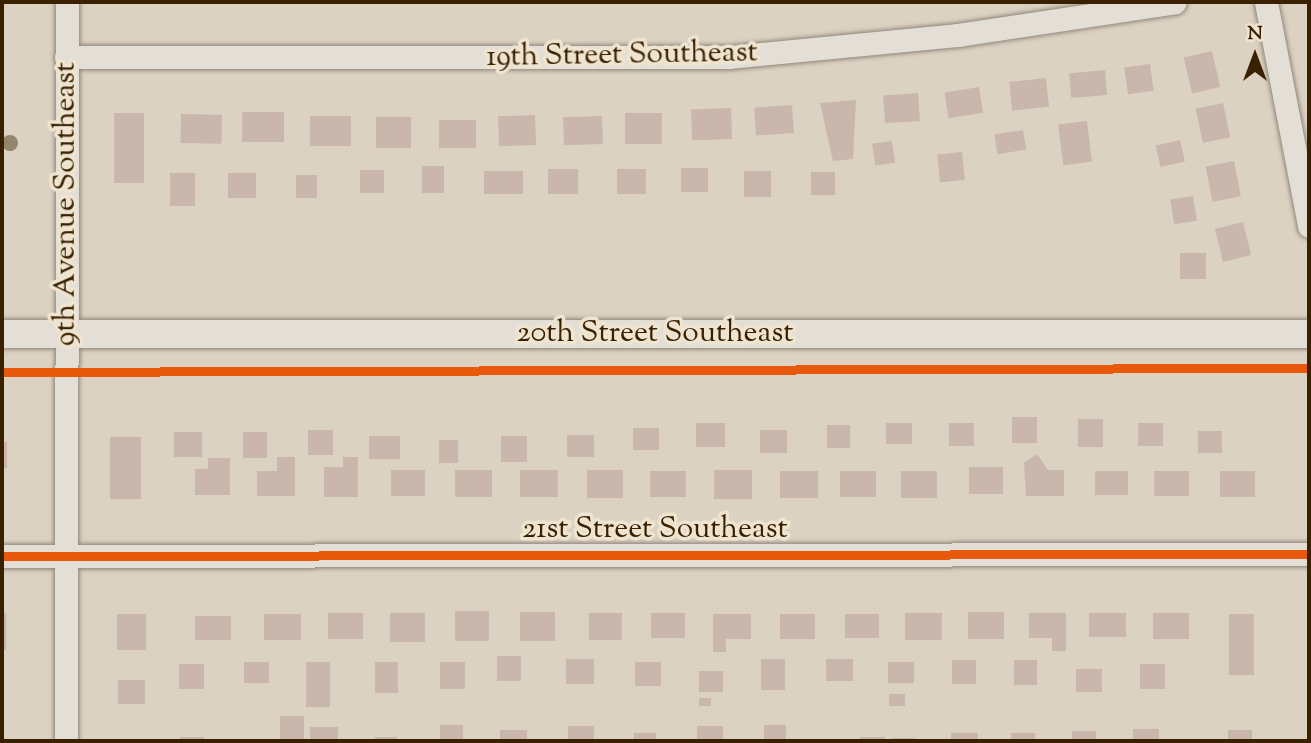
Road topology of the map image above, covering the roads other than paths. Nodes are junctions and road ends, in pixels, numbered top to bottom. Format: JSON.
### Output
{"nodes":[{"id":1,"x":67,"y":2,"type":"edge"},
{"id":2,"x":1175,"y":2,"type":"edge"},
{"id":3,"x":1266,"y":2,"type":"edge"},
{"id":4,"x":66,"y":57,"type":"junction"},
{"id":5,"x":1309,"y":226,"type":"edge"},
{"id":6,"x":2,"y":334,"type":"edge"},
{"id":7,"x":68,"y":334,"type":"junction"},
{"id":8,"x":1309,"y":334,"type":"edge"},
{"id":9,"x":1309,"y":554,"type":"edge"},
{"id":10,"x":2,"y":556,"type":"edge"},
{"id":11,"x":69,"y":556,"type":"junction"},
{"id":12,"x":66,"y":741,"type":"edge"}],
"edges":[{"from":1,"to":4,"type":"street","name":"9th Avenue Southeast"},
{"from":2,"to":4,"type":"street","name":"19th Street Southeast"},
{"from":3,"to":5,"type":"street"},
{"from":4,"to":7,"type":"street","name":"9th Avenue Southeast"},
{"from":6,"to":7,"type":"street","name":"20th Street Southeast"},
{"from":7,"to":8,"type":"street","name":"20th Street Southeast"},
{"from":7,"to":11,"type":"street","name":"9th Avenue Southeast"},
{"from":9,"to":11,"type":"street","name":"21st Street Southeast"},
{"from":10,"to":11,"type":"street","name":"21st Street Southeast"},
{"from":11,"to":12,"type":"street","name":"9th Avenue Southeast"}]}
